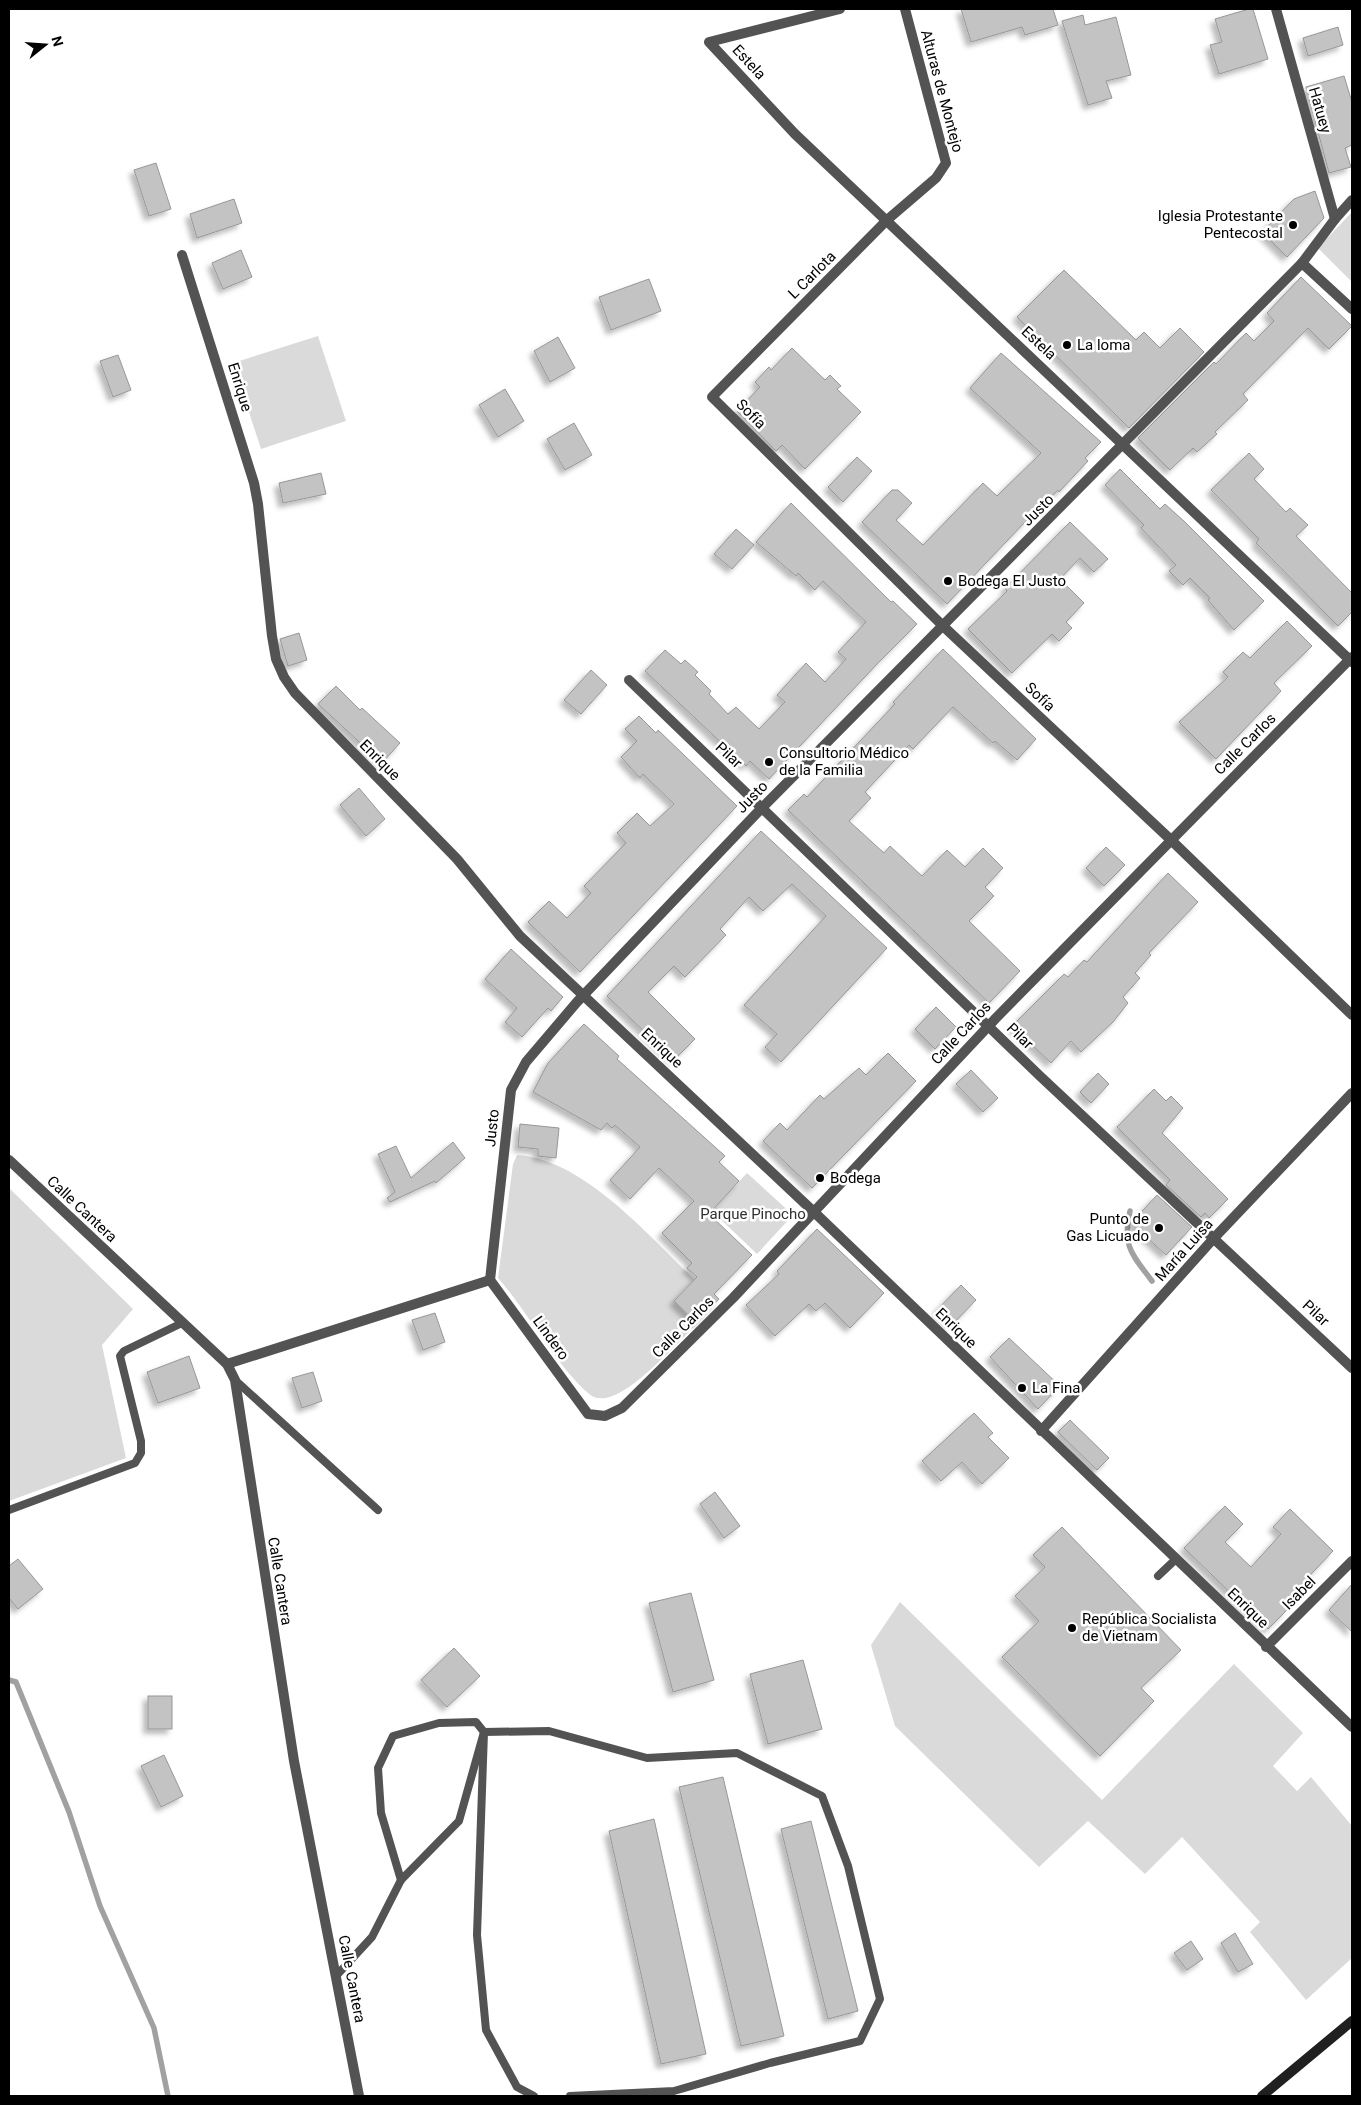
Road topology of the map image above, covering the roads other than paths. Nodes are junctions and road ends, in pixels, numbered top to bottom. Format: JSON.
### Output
{"nodes":[{"id":1,"x":840,"y":9,"type":"edge"},
{"id":2,"x":905,"y":9,"type":"edge"},
{"id":3,"x":1276,"y":9,"type":"edge"},
{"id":4,"x":936,"y":178,"type":"joint"},
{"id":5,"x":1352,"y":200,"type":"edge"},
{"id":6,"x":1335,"y":219,"type":"junction"},
{"id":7,"x":887,"y":220,"type":"junction"},
{"id":8,"x":182,"y":255,"type":"dead end"},
{"id":9,"x":1302,"y":263,"type":"junction"},
{"id":10,"x":1352,"y":309,"type":"edge"},
{"id":11,"x":712,"y":396,"type":"joint"},
{"id":12,"x":1124,"y":445,"type":"junction"},
{"id":13,"x":943,"y":626,"type":"junction"},
{"id":14,"x":1351,"y":660,"type":"edge"},
{"id":15,"x":629,"y":680,"type":"dead end"},
{"id":16,"x":763,"y":807,"type":"junction"},
{"id":17,"x":1171,"y":840,"type":"junction"},
{"id":18,"x":584,"y":995,"type":"junction"},
{"id":19,"x":1352,"y":1015,"type":"edge"},
{"id":20,"x":988,"y":1026,"type":"junction"},
{"id":21,"x":1352,"y":1093,"type":"edge"},
{"id":22,"x":9,"y":1160,"type":"edge"},
{"id":23,"x":814,"y":1212,"type":"junction"},
{"id":24,"x":1214,"y":1238,"type":"junction"},
{"id":25,"x":490,"y":1280,"type":"junction"},
{"id":26,"x":182,"y":1322,"type":"junction"},
{"id":27,"x":227,"y":1364,"type":"junction"},
{"id":28,"x":1352,"y":1368,"type":"edge"},
{"id":29,"x":235,"y":1380,"type":"junction"},
{"id":30,"x":588,"y":1414,"type":"joint"},
{"id":31,"x":1041,"y":1431,"type":"junction"},
{"id":32,"x":9,"y":1510,"type":"edge"},
{"id":33,"x":378,"y":1510,"type":"dead end"},
{"id":34,"x":1176,"y":1559,"type":"junction"},
{"id":35,"x":1352,"y":1561,"type":"edge"},
{"id":36,"x":1158,"y":1576,"type":"dead end"},
{"id":37,"x":1266,"y":1647,"type":"junction"},
{"id":38,"x":1352,"y":1727,"type":"edge"},
{"id":39,"x":484,"y":1732,"type":"junction"},
{"id":40,"x":401,"y":1880,"type":"junction"},
{"id":41,"x":336,"y":1976,"type":"junction"},
{"id":42,"x":1352,"y":2021,"type":"edge"},
{"id":43,"x":359,"y":2096,"type":"edge"},
{"id":44,"x":534,"y":2096,"type":"edge"},
{"id":45,"x":570,"y":2096,"type":"edge"},
{"id":46,"x":1262,"y":2096,"type":"edge"}],
"edges":[{"from":1,"to":7,"type":"street","name":"Estela"},
{"from":2,"to":4,"type":"street","name":"Alturas de Montejo"},
{"from":3,"to":6,"type":"street","name":"Hatuey"},
{"from":4,"to":7,"type":"street","name":"L Carlota"},
{"from":5,"to":6,"type":"street","name":"Justo"},
{"from":6,"to":9,"type":"street","name":"Justo"},
{"from":7,"to":11,"type":"street","name":"L Carlota"},
{"from":7,"to":12,"type":"street","name":"Estela"},
{"from":8,"to":18,"type":"street","name":"Enrique"},
{"from":9,"to":10,"type":"street"},
{"from":9,"to":12,"type":"street","name":"Justo"},
{"from":11,"to":13,"type":"street","name":"Sofía"},
{"from":12,"to":13,"type":"street","name":"Justo"},
{"from":12,"to":14,"type":"street","name":"Estela"},
{"from":13,"to":16,"type":"street","name":"Justo"},
{"from":13,"to":17,"type":"street","name":"Sofía"},
{"from":14,"to":17,"type":"street","name":"Calle Carlos"},
{"from":15,"to":16,"type":"street","name":"Pilar"},
{"from":16,"to":18,"type":"street","name":"Justo"},
{"from":16,"to":20,"type":"street","name":"Pilar"},
{"from":17,"to":19,"type":"street","name":"Sofía"},
{"from":17,"to":20,"type":"street","name":"Calle Carlos"},
{"from":18,"to":23,"type":"street","name":"Enrique"},
{"from":18,"to":25,"type":"street","name":"Justo"},
{"from":20,"to":23,"type":"street","name":"Calle Carlos"},
{"from":20,"to":24,"type":"street","name":"Pilar"},
{"from":21,"to":24,"type":"street","name":"María Luisa"},
{"from":22,"to":26,"type":"street","name":"Calle Cantera"},
{"from":23,"to":30,"type":"street","name":"Calle Carlos"},
{"from":23,"to":31,"type":"street","name":"Enrique"},
{"from":24,"to":28,"type":"street","name":"Pilar"},
{"from":24,"to":31,"type":"street","name":"María Luisa"},
{"from":25,"to":27,"type":"street"},
{"from":25,"to":30,"type":"street","name":"Lindero"},
{"from":26,"to":27,"type":"street","name":"Calle Cantera"},
{"from":26,"to":32,"type":"lane"},
{"from":27,"to":29,"type":"street","name":"Calle Cantera"},
{"from":29,"to":33,"type":"lane"},
{"from":29,"to":41,"type":"street","name":"Calle Cantera"},
{"from":31,"to":34,"type":"street","name":"Enrique"},
{"from":34,"to":36,"type":"lane"},
{"from":34,"to":37,"type":"street","name":"Enrique"},
{"from":35,"to":37,"type":"street","name":"Isabel"},
{"from":37,"to":38,"type":"street","name":"Enrique"},
{"from":39,"to":40,"type":"lane"},
{"from":39,"to":40,"type":"lane"},
{"from":39,"to":44,"type":"lane"},
{"from":39,"to":45,"type":"lane"},
{"from":40,"to":41,"type":"lane"},
{"from":41,"to":43,"type":"street","name":"Calle Cantera"},
{"from":42,"to":46,"type":"main road"}]}
